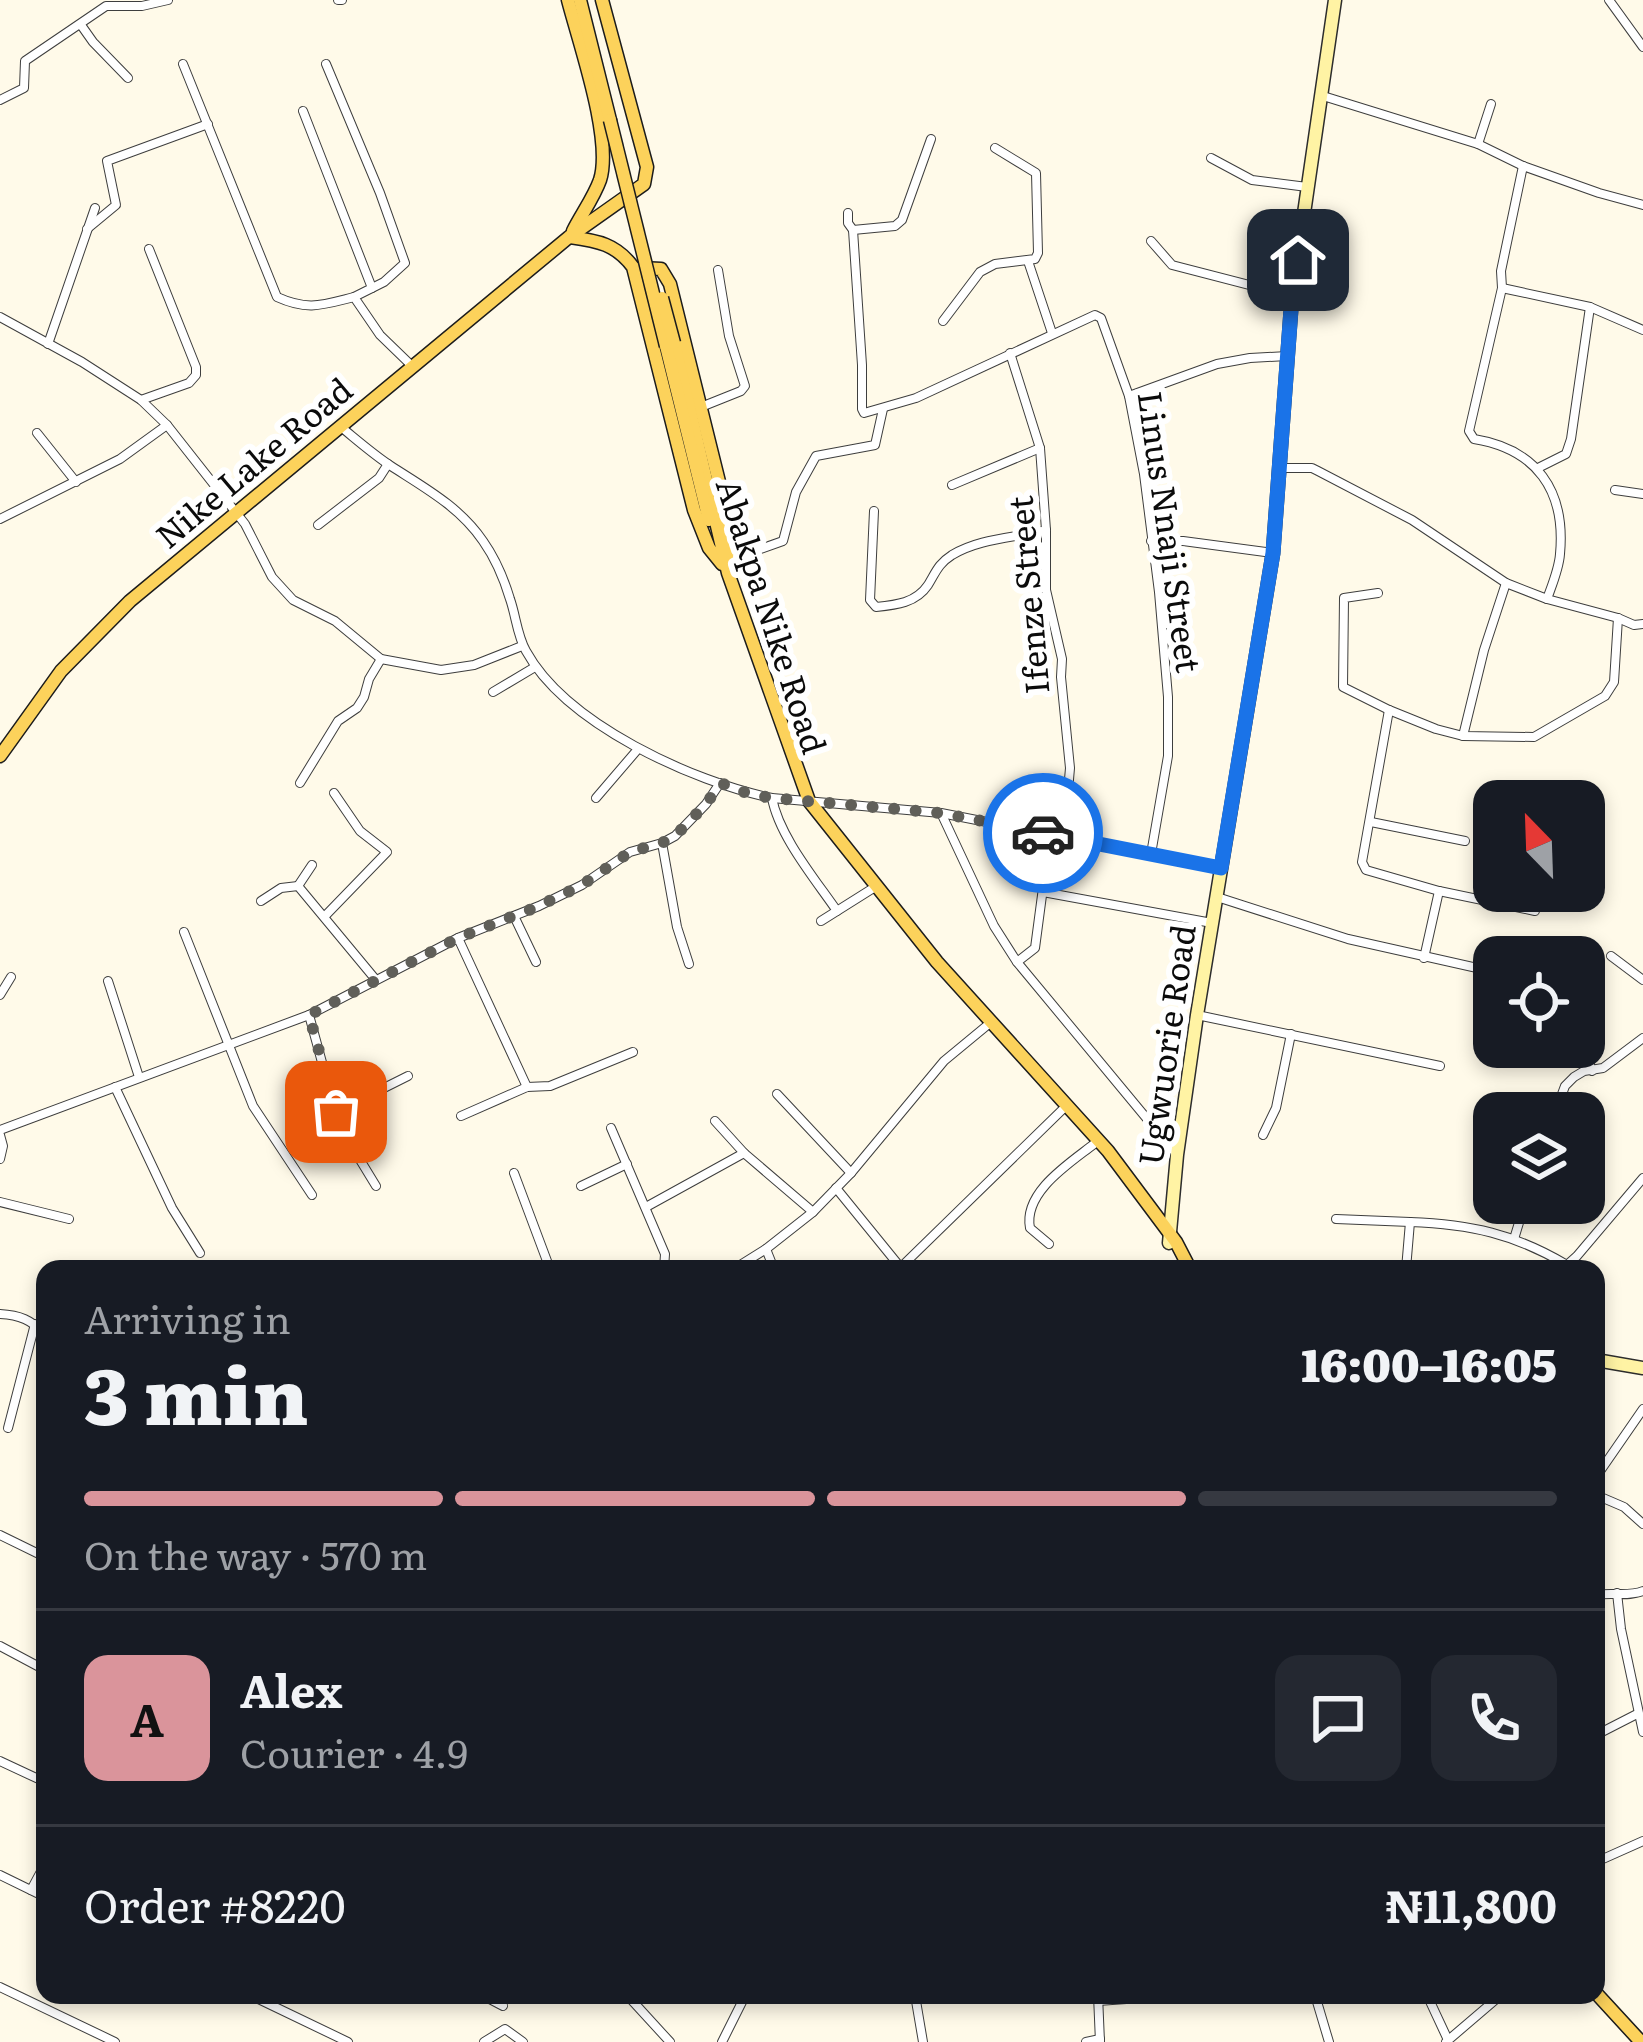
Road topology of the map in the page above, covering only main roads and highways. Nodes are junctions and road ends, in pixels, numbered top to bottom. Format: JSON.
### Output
{"nodes":[{"id":1,"x":568,"y":0,"type":"edge"},
{"id":2,"x":584,"y":0,"type":"edge"},
{"id":3,"x":602,"y":0,"type":"edge"},
{"id":4,"x":569,"y":237,"type":"junction"},
{"id":5,"x":633,"y":267,"type":"junction"},
{"id":6,"x":726,"y":563,"type":"junction"},
{"id":7,"x":0,"y":756,"type":"edge"},
{"id":8,"x":988,"y":1025,"type":"junction"},
{"id":9,"x":1170,"y":1239,"type":"junction"},
{"id":10,"x":1181,"y":1260,"type":"edge"},
{"id":11,"x":1602,"y":2004,"type":"edge"},
{"id":12,"x":1637,"y":2042,"type":"edge"}],
"edges":[{"from":1,"to":4,"type":"main road"},
{"from":2,"to":6,"type":"main road","name":"Abakpa Nike Road","bridge":true},
{"from":3,"to":4,"type":"main road","name":"Nike Lake Road"},
{"from":4,"to":5,"type":"main road"},
{"from":4,"to":7,"type":"main road","name":"Nike Lake Road"},
{"from":5,"to":6,"type":"main road"},
{"from":5,"to":6,"type":"main road"},
{"from":6,"to":8,"type":"main road","name":"Abakpa Nike Road"},
{"from":8,"to":9,"type":"main road","name":"Abakpa Nike Road"},
{"from":8,"to":9,"type":"main road","name":"Abakpa Nike Road"},
{"from":9,"to":10,"type":"main road","name":"Abakpa Nike Road"},
{"from":11,"to":12,"type":"main road"}]}
